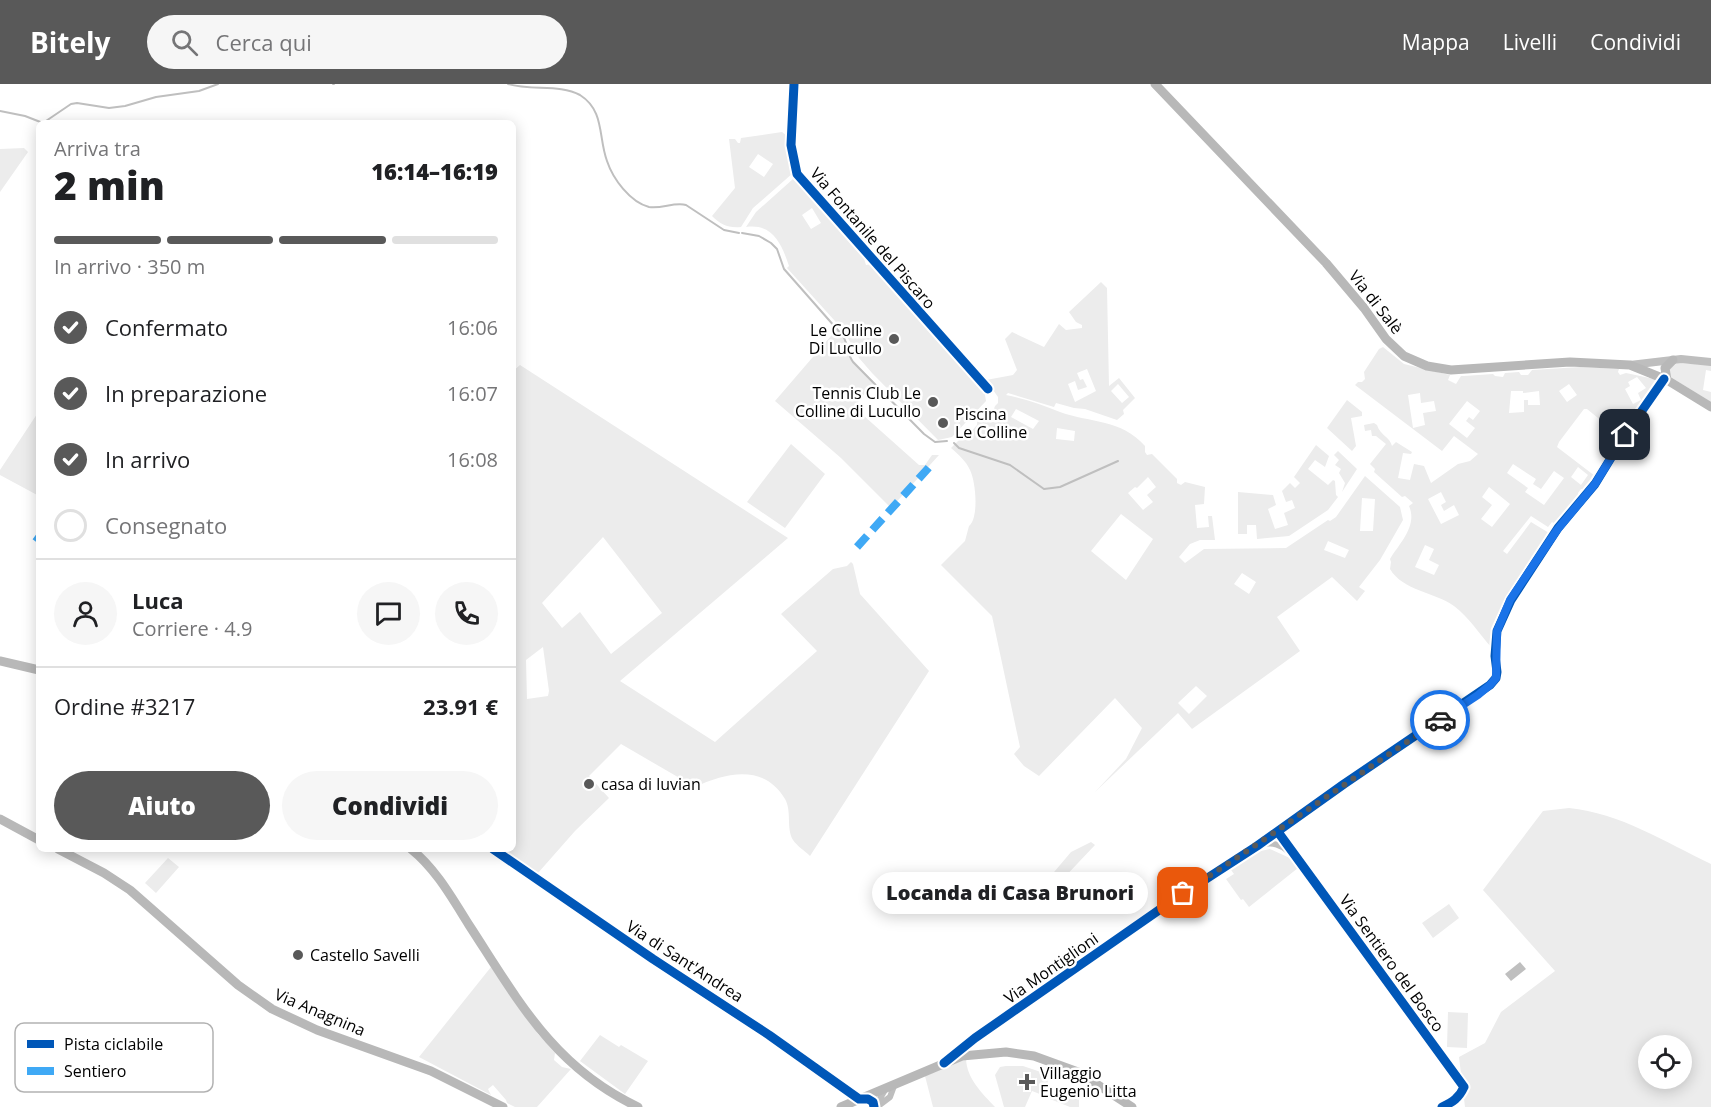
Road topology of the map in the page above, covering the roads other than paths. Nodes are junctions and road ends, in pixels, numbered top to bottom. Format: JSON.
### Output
{"nodes":[{"id":1,"x":794,"y":84,"type":"edge"},
{"id":2,"x":1155,"y":84,"type":"edge"},
{"id":3,"x":1673,"y":360,"type":"junction"},
{"id":4,"x":1711,"y":362,"type":"edge"},
{"id":5,"x":1630,"y":365,"type":"junction"},
{"id":6,"x":1665,"y":379,"type":"junction"},
{"id":7,"x":988,"y":389,"type":"dead end"},
{"id":8,"x":1711,"y":407,"type":"edge"},
{"id":9,"x":0,"y":661,"type":"edge"},
{"id":10,"x":36,"y":669,"type":"edge"},
{"id":11,"x":2,"y":823,"type":"edge"},
{"id":12,"x":1278,"y":831,"type":"junction"},
{"id":13,"x":36,"y":839,"type":"edge"},
{"id":14,"x":1257,"y":846,"type":"junction"},
{"id":15,"x":64,"y":852,"type":"edge"},
{"id":16,"x":414,"y":852,"type":"edge"},
{"id":17,"x":498,"y":852,"type":"edge"},
{"id":18,"x":1296,"y":858,"type":"junction"},
{"id":19,"x":975,"y":1038,"type":"junction"},
{"id":20,"x":983,"y":1053,"type":"junction"},
{"id":21,"x":944,"y":1063,"type":"junction"},
{"id":22,"x":894,"y":1086,"type":"junction"},
{"id":23,"x":885,"y":1090,"type":"junction"},
{"id":24,"x":859,"y":1100,"type":"junction"},
{"id":25,"x":503,"y":1107,"type":"edge"},
{"id":26,"x":638,"y":1107,"type":"edge"},
{"id":27,"x":841,"y":1107,"type":"edge"},
{"id":28,"x":875,"y":1107,"type":"edge"},
{"id":29,"x":1132,"y":1107,"type":"edge"},
{"id":30,"x":1442,"y":1107,"type":"edge"}],
"edges":[{"from":1,"to":7,"type":"street","name":"Via Fontanile del Piscaro"},
{"from":2,"to":5,"type":"main road","name":"Via di Salè"},
{"from":3,"to":4,"type":"street"},
{"from":3,"to":5,"type":"street"},
{"from":3,"to":6,"type":"main road"},
{"from":5,"to":6,"type":"main road","name":"Via di Salè"},
{"from":6,"to":8,"type":"main road","name":"Via di Salè"},
{"from":6,"to":12,"type":"street","name":"Via Montiglioni"},
{"from":9,"to":10,"type":"main road"},
{"from":11,"to":13,"type":"main road"},
{"from":12,"to":14,"type":"street","name":"Via Montiglioni"},
{"from":12,"to":18,"type":"street","name":"Via Sentiero del Bosco"},
{"from":14,"to":18,"type":"street","name":"Via Sentiero del Bosco"},
{"from":14,"to":19,"type":"street","name":"Via Montiglioni"},
{"from":15,"to":25,"type":"main road","name":"Via Anagnina"},
{"from":16,"to":26,"type":"main road"},
{"from":17,"to":24,"type":"street","name":"Via di Sant'Andrea"},
{"from":18,"to":30,"type":"street","name":"Via Sentiero del Bosco"},
{"from":19,"to":20,"type":"street"},
{"from":19,"to":21,"type":"street","name":"Via Montiglioni"},
{"from":20,"to":21,"type":"main road"},
{"from":20,"to":29,"type":"main road"},
{"from":21,"to":22,"type":"main road"},
{"from":22,"to":23,"type":"main road"},
{"from":22,"to":28,"type":"street"},
{"from":23,"to":24,"type":"main road"},
{"from":23,"to":28,"type":"street"},
{"from":24,"to":27,"type":"main road"},
{"from":24,"to":28,"type":"street","name":"Via di Sant'Andrea"}]}
